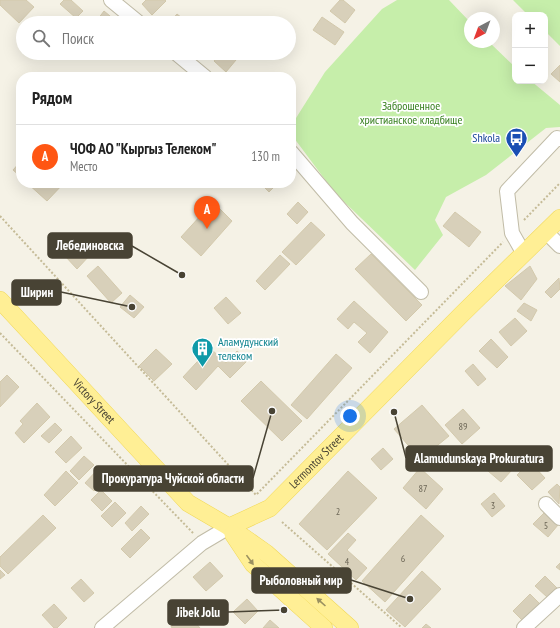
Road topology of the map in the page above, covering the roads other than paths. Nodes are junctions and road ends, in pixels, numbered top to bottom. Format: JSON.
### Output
{"nodes":[{"id":1,"x":111,"y":0,"type":"edge"},
{"id":2,"x":130,"y":16,"type":"edge"},
{"id":3,"x":184,"y":60,"type":"edge"},
{"id":4,"x":199,"y":72,"type":"edge"},
{"id":5,"x":560,"y":139,"type":"edge"},
{"id":6,"x":296,"y":158,"type":"edge"},
{"id":7,"x":560,"y":218,"type":"edge"},
{"id":8,"x":546,"y":232,"type":"junction"},
{"id":9,"x":560,"y":246,"type":"edge"},
{"id":10,"x":524,"y":254,"type":"junction"},
{"id":11,"x":421,"y":292,"type":"dead end"},
{"id":12,"x":0,"y":300,"type":"edge"},
{"id":13,"x":546,"y":504,"type":"dead end"},
{"id":14,"x":560,"y":518,"type":"edge"},
{"id":15,"x":229,"y":528,"type":"junction"},
{"id":16,"x":560,"y":595,"type":"edge"},
{"id":17,"x":102,"y":628,"type":"edge"},
{"id":18,"x":324,"y":628,"type":"edge"},
{"id":19,"x":350,"y":628,"type":"edge"},
{"id":20,"x":524,"y":628,"type":"edge"}],
"edges":[{"from":1,"to":2,"type":"street"},
{"from":3,"to":4,"type":"street"},
{"from":5,"to":10,"type":"street"},
{"from":6,"to":11,"type":"street"},
{"from":7,"to":8,"type":"main road","name":"Lermontov Street"},
{"from":8,"to":9,"type":"street"},
{"from":8,"to":10,"type":"main road","name":"Lermontov Street"},
{"from":10,"to":15,"type":"main road","name":"Lermontov Street"},
{"from":12,"to":15,"type":"main road","name":"Victory Street"},
{"from":13,"to":14,"type":"street"},
{"from":15,"to":17,"type":"street","name":"Lermontov Street"},
{"from":15,"to":18,"type":"main road","one_way":true},
{"from":19,"to":15,"type":"main road","name":"Victory Street","one_way":true},
{"from":16,"to":20,"type":"street"}]}
